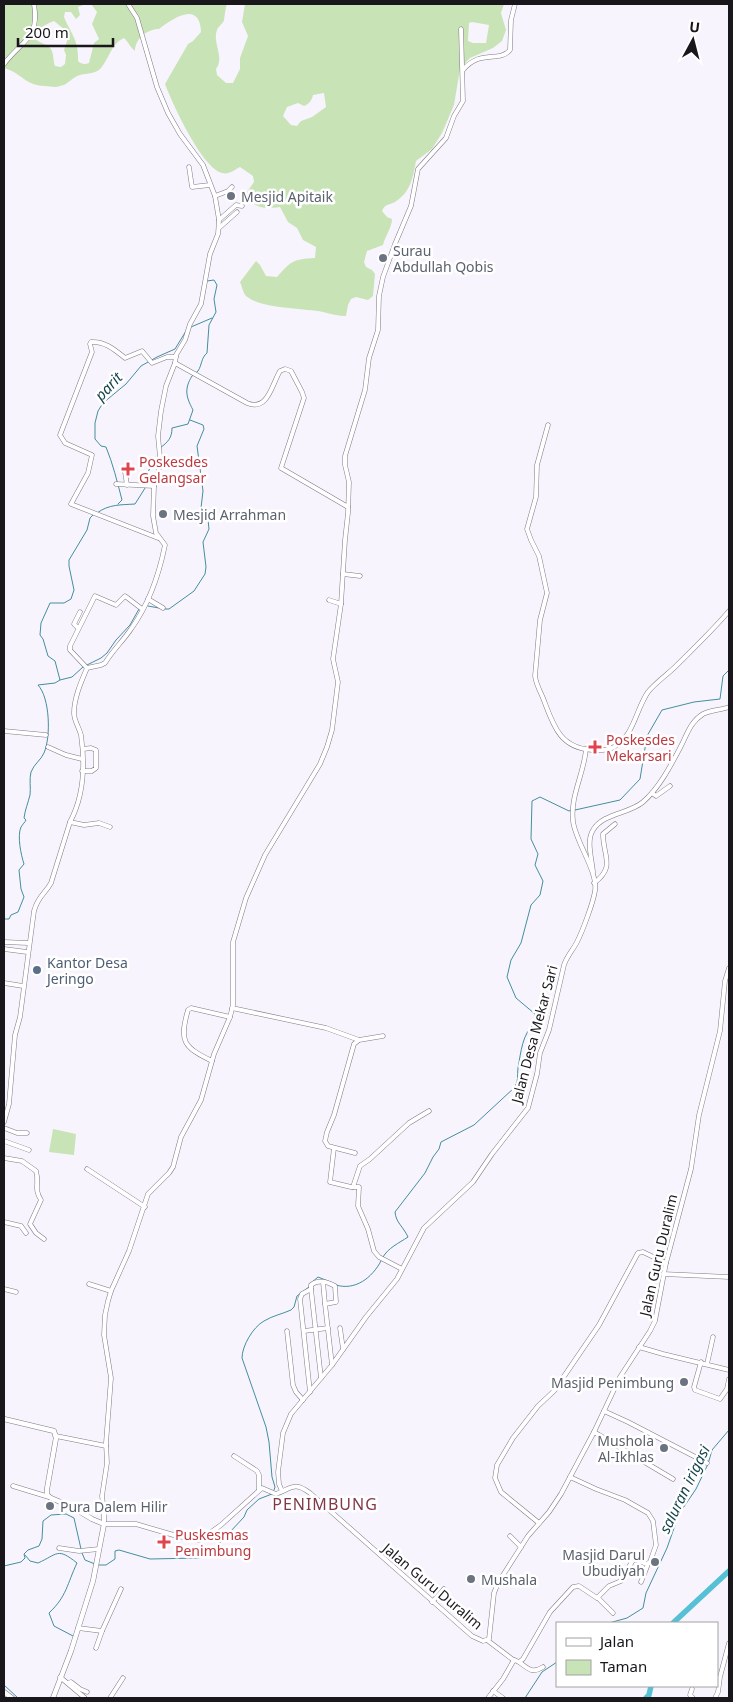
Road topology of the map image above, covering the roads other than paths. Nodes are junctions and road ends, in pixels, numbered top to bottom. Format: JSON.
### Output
{"nodes":[{"id":1,"x":34,"y":4,"type":"edge"},
{"id":2,"x":128,"y":4,"type":"edge"},
{"id":3,"x":515,"y":4,"type":"edge"},
{"id":4,"x":461,"y":29,"type":"dead end"},
{"id":5,"x":4,"y":64,"type":"edge"},
{"id":6,"x":463,"y":70,"type":"junction"},
{"id":7,"x":189,"y":167,"type":"dead end"},
{"id":8,"x":210,"y":185,"type":"junction"},
{"id":9,"x":232,"y":187,"type":"dead end"},
{"id":10,"x":215,"y":196,"type":"junction"},
{"id":11,"x":242,"y":206,"type":"dead end"},
{"id":12,"x":237,"y":212,"type":"dead end"},
{"id":13,"x":219,"y":224,"type":"junction"},
{"id":14,"x":176,"y":357,"type":"junction"},
{"id":15,"x":175,"y":364,"type":"junction"},
{"id":16,"x":548,"y":425,"type":"dead end"},
{"id":17,"x":125,"y":472,"type":"dead end"},
{"id":18,"x":116,"y":484,"type":"dead end"},
{"id":19,"x":127,"y":485,"type":"junction"},
{"id":20,"x":152,"y":485,"type":"junction"},
{"id":21,"x":348,"y":507,"type":"junction"},
{"id":22,"x":158,"y":538,"type":"junction"},
{"id":23,"x":343,"y":574,"type":"junction"},
{"id":24,"x":360,"y":576,"type":"dead end"},
{"id":25,"x":329,"y":600,"type":"dead end"},
{"id":26,"x":146,"y":601,"type":"junction"},
{"id":27,"x":341,"y":604,"type":"junction"},
{"id":28,"x":141,"y":608,"type":"junction"},
{"id":29,"x":163,"y":608,"type":"dead end"},
{"id":30,"x":729,"y":611,"type":"edge"},
{"id":31,"x":80,"y":612,"type":"dead end"},
{"id":32,"x":78,"y":628,"type":"junction"},
{"id":33,"x":84,"y":665,"type":"junction"},
{"id":34,"x":729,"y":707,"type":"edge"},
{"id":35,"x":4,"y":730,"type":"edge"},
{"id":36,"x":46,"y":734,"type":"dead end"},
{"id":37,"x":48,"y":747,"type":"dead end"},
{"id":38,"x":82,"y":749,"type":"junction"},
{"id":39,"x":586,"y":749,"type":"junction"},
{"id":40,"x":82,"y":759,"type":"junction"},
{"id":41,"x":82,"y":771,"type":"junction"},
{"id":42,"x":670,"y":786,"type":"dead end"},
{"id":43,"x":652,"y":793,"type":"junction"},
{"id":44,"x":70,"y":822,"type":"junction"},
{"id":45,"x":615,"y":824,"type":"dead end"},
{"id":46,"x":110,"y":828,"type":"dead end"},
{"id":47,"x":593,"y":876,"type":"junction"},
{"id":48,"x":594,"y":883,"type":"junction"},
{"id":49,"x":4,"y":942,"type":"edge"},
{"id":50,"x":28,"y":943,"type":"junction"},
{"id":51,"x":4,"y":949,"type":"edge"},
{"id":52,"x":27,"y":952,"type":"junction"},
{"id":53,"x":729,"y":968,"type":"edge"},
{"id":54,"x":4,"y":983,"type":"edge"},
{"id":55,"x":22,"y":986,"type":"junction"},
{"id":56,"x":727,"y":990,"type":"edge"},
{"id":57,"x":232,"y":1008,"type":"junction"},
{"id":58,"x":230,"y":1018,"type":"junction"},
{"id":59,"x":384,"y":1036,"type":"dead end"},
{"id":60,"x":359,"y":1040,"type":"junction"},
{"id":61,"x":212,"y":1061,"type":"junction"},
{"id":62,"x":429,"y":1110,"type":"dead end"},
{"id":63,"x":4,"y":1122,"type":"edge"},
{"id":64,"x":4,"y":1128,"type":"edge"},
{"id":65,"x":27,"y":1134,"type":"dead end"},
{"id":66,"x":4,"y":1141,"type":"edge"},
{"id":67,"x":334,"y":1148,"type":"junction"},
{"id":68,"x":29,"y":1150,"type":"dead end"},
{"id":69,"x":354,"y":1153,"type":"dead end"},
{"id":70,"x":4,"y":1158,"type":"edge"},
{"id":71,"x":87,"y":1169,"type":"dead end"},
{"id":72,"x":353,"y":1187,"type":"junction"},
{"id":73,"x":145,"y":1207,"type":"junction"},
{"id":74,"x":4,"y":1222,"type":"edge"},
{"id":75,"x":26,"y":1234,"type":"dead end"},
{"id":76,"x":44,"y":1239,"type":"dead end"},
{"id":77,"x":666,"y":1263,"type":"junction"},
{"id":78,"x":402,"y":1269,"type":"junction"},
{"id":79,"x":663,"y":1274,"type":"junction"},
{"id":80,"x":729,"y":1277,"type":"edge"},
{"id":81,"x":323,"y":1282,"type":"junction"},
{"id":82,"x":89,"y":1284,"type":"dead end"},
{"id":83,"x":4,"y":1289,"type":"edge"},
{"id":84,"x":311,"y":1289,"type":"junction"},
{"id":85,"x":111,"y":1291,"type":"junction"},
{"id":86,"x":16,"y":1292,"type":"dead end"},
{"id":87,"x":325,"y":1304,"type":"junction"},
{"id":88,"x":328,"y":1328,"type":"junction"},
{"id":89,"x":340,"y":1328,"type":"dead end"},
{"id":90,"x":316,"y":1329,"type":"junction"},
{"id":91,"x":287,"y":1331,"type":"dead end"},
{"id":92,"x":304,"y":1331,"type":"junction"},
{"id":93,"x":713,"y":1337,"type":"dead end"},
{"id":94,"x":639,"y":1346,"type":"junction"},
{"id":95,"x":343,"y":1349,"type":"junction"},
{"id":96,"x":701,"y":1362,"type":"junction"},
{"id":97,"x":707,"y":1364,"type":"junction"},
{"id":98,"x":332,"y":1365,"type":"junction"},
{"id":99,"x":729,"y":1370,"type":"edge"},
{"id":100,"x":321,"y":1378,"type":"junction"},
{"id":101,"x":729,"y":1379,"type":"edge"},
{"id":102,"x":310,"y":1392,"type":"junction"},
{"id":103,"x":303,"y":1400,"type":"junction"},
{"id":104,"x":604,"y":1411,"type":"junction"},
{"id":105,"x":4,"y":1419,"type":"edge"},
{"id":106,"x":594,"y":1432,"type":"junction"},
{"id":107,"x":56,"y":1436,"type":"junction"},
{"id":108,"x":106,"y":1446,"type":"junction"},
{"id":109,"x":234,"y":1456,"type":"dead end"},
{"id":110,"x":707,"y":1463,"type":"dead end"},
{"id":111,"x":570,"y":1477,"type":"junction"},
{"id":112,"x":673,"y":1479,"type":"dead end"},
{"id":113,"x":13,"y":1486,"type":"dead end"},
{"id":114,"x":259,"y":1490,"type":"junction"},
{"id":115,"x":282,"y":1491,"type":"junction"},
{"id":116,"x":49,"y":1497,"type":"junction"},
{"id":117,"x":539,"y":1523,"type":"junction"},
{"id":118,"x":103,"y":1526,"type":"junction"},
{"id":119,"x":510,"y":1536,"type":"dead end"},
{"id":120,"x":521,"y":1547,"type":"junction"},
{"id":121,"x":59,"y":1548,"type":"dead end"},
{"id":122,"x":98,"y":1549,"type":"junction"},
{"id":123,"x":648,"y":1564,"type":"junction"},
{"id":124,"x":641,"y":1582,"type":"dead end"},
{"id":125,"x":121,"y":1589,"type":"dead end"},
{"id":126,"x":444,"y":1590,"type":"dead end"},
{"id":127,"x":598,"y":1598,"type":"junction"},
{"id":128,"x":432,"y":1602,"type":"junction"},
{"id":129,"x":613,"y":1613,"type":"dead end"},
{"id":130,"x":78,"y":1628,"type":"junction"},
{"id":131,"x":102,"y":1632,"type":"junction"},
{"id":132,"x":486,"y":1640,"type":"junction"},
{"id":133,"x":729,"y":1643,"type":"edge"},
{"id":134,"x":96,"y":1648,"type":"dead end"},
{"id":135,"x":514,"y":1660,"type":"junction"},
{"id":136,"x":519,"y":1662,"type":"junction"},
{"id":137,"x":544,"y":1667,"type":"dead end"},
{"id":138,"x":60,"y":1677,"type":"junction"},
{"id":139,"x":124,"y":1678,"type":"dead end"},
{"id":140,"x":68,"y":1683,"type":"junction"},
{"id":141,"x":692,"y":1689,"type":"dead end"},
{"id":142,"x":494,"y":1691,"type":"junction"},
{"id":143,"x":4,"y":1692,"type":"edge"},
{"id":144,"x":87,"y":1692,"type":"dead end"},
{"id":145,"x":12,"y":1698,"type":"edge"},
{"id":146,"x":53,"y":1698,"type":"edge"},
{"id":147,"x":85,"y":1698,"type":"edge"},
{"id":148,"x":110,"y":1698,"type":"edge"},
{"id":149,"x":488,"y":1698,"type":"edge"},
{"id":150,"x":503,"y":1698,"type":"edge"},
{"id":151,"x":693,"y":1698,"type":"edge"},
{"id":152,"x":715,"y":1698,"type":"edge"}],
"edges":[{"from":1,"to":5,"type":"street"},
{"from":2,"to":8,"type":"street"},
{"from":3,"to":6,"type":"street"},
{"from":4,"to":6,"type":"street"},
{"from":6,"to":21,"type":"street"},
{"from":7,"to":8,"type":"street"},
{"from":8,"to":10,"type":"street"},
{"from":9,"to":10,"type":"street"},
{"from":10,"to":13,"type":"street"},
{"from":11,"to":13,"type":"street"},
{"from":12,"to":13,"type":"street"},
{"from":13,"to":14,"type":"street"},
{"from":14,"to":15,"type":"street"},
{"from":14,"to":22,"type":"street"},
{"from":15,"to":20,"type":"street"},
{"from":15,"to":21,"type":"street"},
{"from":16,"to":39,"type":"street"},
{"from":17,"to":19,"type":"street"},
{"from":18,"to":19,"type":"street"},
{"from":19,"to":20,"type":"street"},
{"from":20,"to":22,"type":"street"},
{"from":21,"to":23,"type":"street"},
{"from":22,"to":26,"type":"street"},
{"from":23,"to":24,"type":"street"},
{"from":23,"to":27,"type":"street"},
{"from":25,"to":27,"type":"street"},
{"from":26,"to":28,"type":"street"},
{"from":26,"to":29,"type":"street"},
{"from":27,"to":57,"type":"street"},
{"from":28,"to":32,"type":"street"},
{"from":28,"to":33,"type":"street"},
{"from":30,"to":39,"type":"street"},
{"from":31,"to":32,"type":"street"},
{"from":32,"to":33,"type":"street"},
{"from":33,"to":38,"type":"street"},
{"from":34,"to":43,"type":"street"},
{"from":35,"to":36,"type":"street"},
{"from":37,"to":40,"type":"street"},
{"from":38,"to":40,"type":"street"},
{"from":38,"to":41,"type":"street"},
{"from":39,"to":47,"type":"street","name":"Jalan Desa Mekar Sari"},
{"from":40,"to":41,"type":"street"},
{"from":41,"to":44,"type":"street"},
{"from":42,"to":43,"type":"street"},
{"from":43,"to":47,"type":"street"},
{"from":44,"to":46,"type":"street"},
{"from":44,"to":50,"type":"street"},
{"from":45,"to":48,"type":"street"},
{"from":47,"to":48,"type":"street","name":"Jalan Desa Mekar Sari"},
{"from":48,"to":78,"type":"street","name":"Jalan Desa Mekar Sari"},
{"from":49,"to":50,"type":"street"},
{"from":50,"to":52,"type":"street"},
{"from":51,"to":52,"type":"street"},
{"from":52,"to":55,"type":"street"},
{"from":53,"to":56,"type":"street","name":"Jalan Guru Duralim"},
{"from":54,"to":55,"type":"street"},
{"from":55,"to":63,"type":"street"},
{"from":56,"to":77,"type":"street","name":"Jalan Guru Duralim"},
{"from":57,"to":58,"type":"street"},
{"from":57,"to":60,"type":"street"},
{"from":58,"to":61,"type":"street"},
{"from":58,"to":61,"type":"street"},
{"from":59,"to":60,"type":"street"},
{"from":60,"to":67,"type":"street"},
{"from":61,"to":73,"type":"street"},
{"from":62,"to":72,"type":"street"},
{"from":64,"to":65,"type":"street"},
{"from":66,"to":68,"type":"street"},
{"from":67,"to":69,"type":"street"},
{"from":67,"to":72,"type":"street"},
{"from":70,"to":76,"type":"street"},
{"from":71,"to":73,"type":"street"},
{"from":72,"to":78,"type":"street"},
{"from":73,"to":85,"type":"street"},
{"from":74,"to":75,"type":"street"},
{"from":77,"to":79,"type":"street","name":"Jalan Guru Duralim"},
{"from":77,"to":117,"type":"street"},
{"from":78,"to":95,"type":"street","name":"Jalan Desa Mekar Sari"},
{"from":79,"to":80,"type":"street"},
{"from":79,"to":94,"type":"street","name":"Jalan Guru Duralim"},
{"from":81,"to":84,"type":"street"},
{"from":81,"to":87,"type":"street"},
{"from":81,"to":87,"type":"street"},
{"from":82,"to":85,"type":"street"},
{"from":83,"to":86,"type":"street"},
{"from":84,"to":90,"type":"street"},
{"from":84,"to":92,"type":"street"},
{"from":85,"to":108,"type":"street"},
{"from":87,"to":88,"type":"street"},
{"from":88,"to":90,"type":"street"},
{"from":88,"to":98,"type":"street"},
{"from":89,"to":95,"type":"street"},
{"from":90,"to":92,"type":"street"},
{"from":90,"to":100,"type":"street"},
{"from":91,"to":103,"type":"street"},
{"from":92,"to":102,"type":"street"},
{"from":93,"to":97,"type":"street"},
{"from":94,"to":96,"type":"street"},
{"from":94,"to":104,"type":"street","name":"Jalan Guru Duralim"},
{"from":95,"to":98,"type":"street","name":"Jalan Desa Mekar Sari"},
{"from":96,"to":97,"type":"street"},
{"from":96,"to":101,"type":"street"},
{"from":97,"to":99,"type":"street"},
{"from":98,"to":100,"type":"street","name":"Jalan Desa Mekar Sari"},
{"from":100,"to":102,"type":"street","name":"Jalan Desa Mekar Sari"},
{"from":102,"to":103,"type":"street","name":"Jalan Desa Mekar Sari"},
{"from":103,"to":115,"type":"street","name":"Jalan Desa Mekar Sari"},
{"from":104,"to":106,"type":"street","name":"Jalan Guru Duralim"},
{"from":104,"to":110,"type":"street"},
{"from":105,"to":107,"type":"street"},
{"from":106,"to":111,"type":"street","name":"Jalan Guru Duralim"},
{"from":106,"to":112,"type":"street"},
{"from":107,"to":108,"type":"street"},
{"from":107,"to":116,"type":"street"},
{"from":108,"to":118,"type":"street"},
{"from":109,"to":114,"type":"street"},
{"from":111,"to":117,"type":"street","name":"Jalan Guru Duralim"},
{"from":111,"to":123,"type":"street"},
{"from":113,"to":116,"type":"street"},
{"from":114,"to":115,"type":"street","name":"Jalan Guru Duralim"},
{"from":114,"to":118,"type":"street"},
{"from":115,"to":128,"type":"street","name":"Jalan Guru Duralim"},
{"from":116,"to":118,"type":"street"},
{"from":117,"to":120,"type":"street","name":"Jalan Guru Duralim"},
{"from":118,"to":122,"type":"street"},
{"from":119,"to":120,"type":"street"},
{"from":120,"to":132,"type":"street","name":"Jalan Guru Duralim"},
{"from":121,"to":122,"type":"street"},
{"from":122,"to":130,"type":"street"},
{"from":123,"to":124,"type":"street"},
{"from":123,"to":127,"type":"street"},
{"from":125,"to":131,"type":"street"},
{"from":126,"to":128,"type":"street"},
{"from":127,"to":129,"type":"street"},
{"from":127,"to":136,"type":"street"},
{"from":128,"to":132,"type":"street","name":"Jalan Guru Duralim"},
{"from":130,"to":131,"type":"street"},
{"from":130,"to":138,"type":"street"},
{"from":131,"to":134,"type":"street"},
{"from":132,"to":135,"type":"street"},
{"from":133,"to":152,"type":"street"},
{"from":135,"to":136,"type":"street"},
{"from":135,"to":142,"type":"street"},
{"from":136,"to":137,"type":"street"},
{"from":138,"to":140,"type":"street"},
{"from":138,"to":146,"type":"street"},
{"from":139,"to":148,"type":"street"},
{"from":140,"to":144,"type":"street"},
{"from":140,"to":147,"type":"street"},
{"from":141,"to":151,"type":"street"},
{"from":142,"to":149,"type":"street"},
{"from":142,"to":150,"type":"street"},
{"from":143,"to":145,"type":"street"}]}
